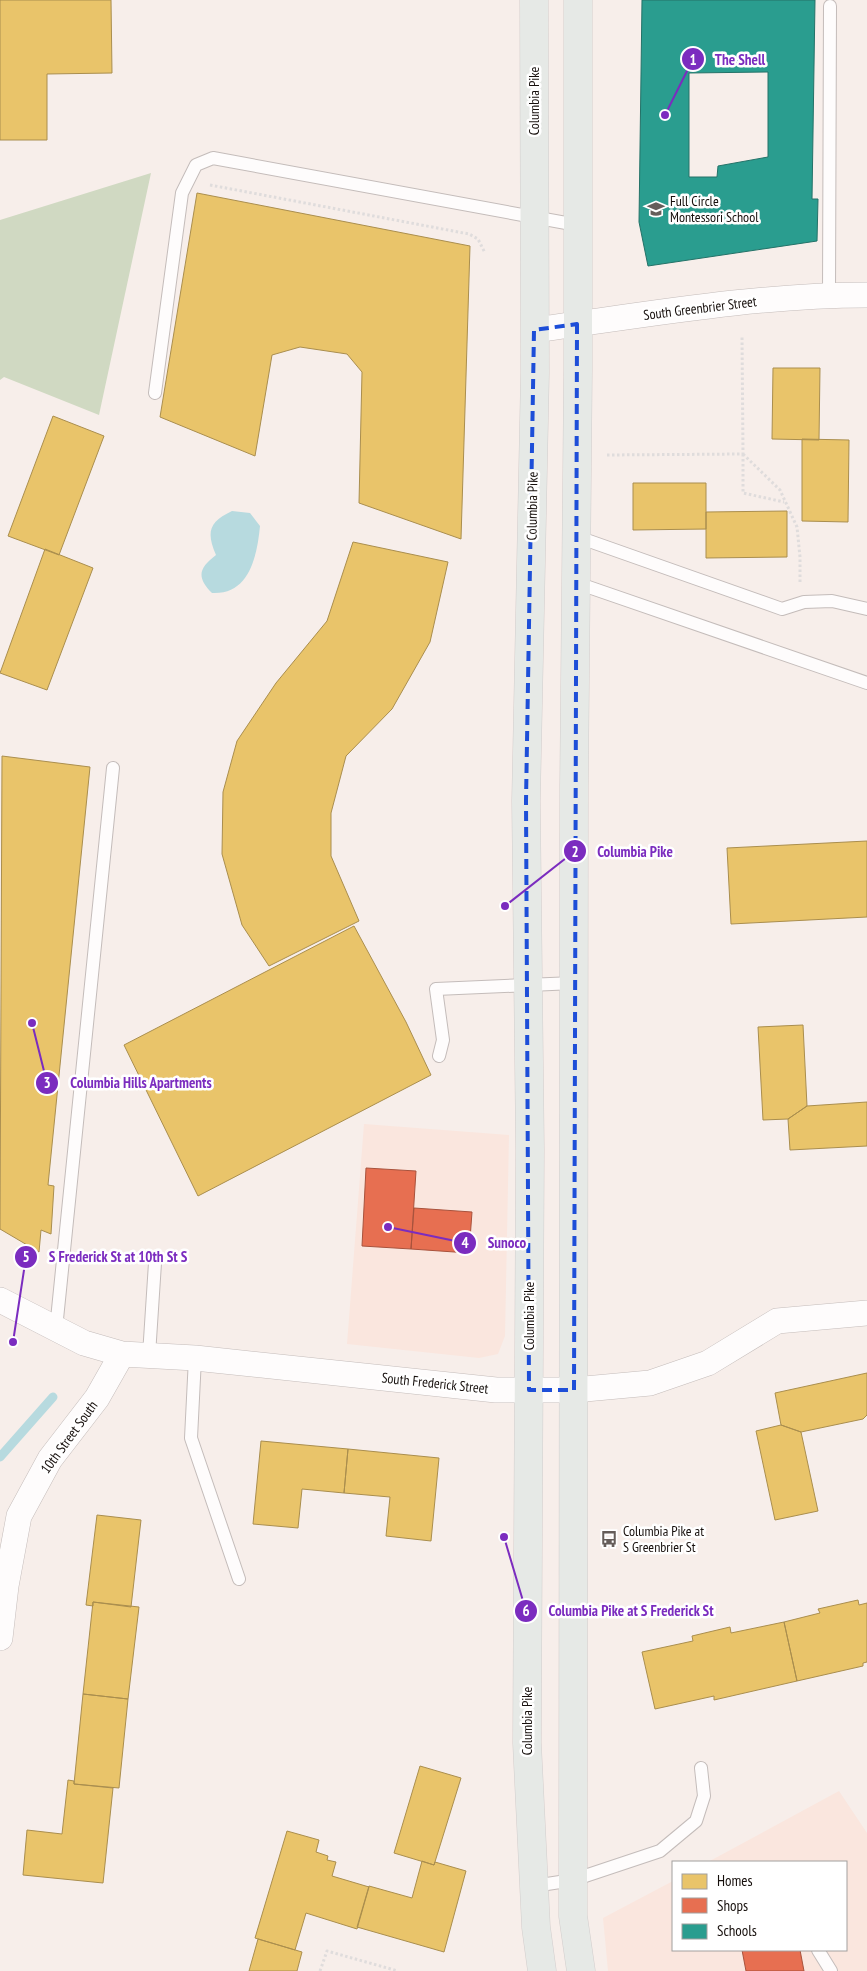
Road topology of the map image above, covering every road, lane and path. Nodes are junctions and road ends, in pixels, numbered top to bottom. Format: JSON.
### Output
{"nodes":[{"id":1,"x":534,"y":0,"type":"edge"},
{"id":2,"x":578,"y":0,"type":"edge"},
{"id":3,"x":830,"y":6,"type":"dead end"},
{"id":4,"x":188,"y":181,"type":"junction"},
{"id":5,"x":534,"y":217,"type":"junction"},
{"id":6,"x":577,"y":225,"type":"junction"},
{"id":7,"x":485,"y":253,"type":"dead end"},
{"id":8,"x":829,"y":295,"type":"junction"},
{"id":9,"x":867,"y":295,"type":"edge"},
{"id":10,"x":577,"y":324,"type":"junction"},
{"id":11,"x":534,"y":330,"type":"junction"},
{"id":12,"x":742,"y":335,"type":"dead end"},
{"id":13,"x":155,"y":393,"type":"dead end"},
{"id":14,"x":743,"y":454,"type":"junction"},
{"id":15,"x":607,"y":455,"type":"dead end"},
{"id":16,"x":784,"y":502,"type":"junction"},
{"id":17,"x":576,"y":536,"type":"junction"},
{"id":18,"x":574,"y":582,"type":"junction"},
{"id":19,"x":804,"y":602,"type":"junction"},
{"id":20,"x":867,"y":609,"type":"edge"},
{"id":21,"x":867,"y":683,"type":"edge"},
{"id":22,"x":113,"y":768,"type":"dead end"},
{"id":23,"x":574,"y":984,"type":"junction"},
{"id":24,"x":527,"y":985,"type":"junction"},
{"id":25,"x":439,"y":1056,"type":"dead end"},
{"id":26,"x":155,"y":1263,"type":"dead end"},
{"id":27,"x":0,"y":1300,"type":"edge"},
{"id":28,"x":867,"y":1313,"type":"edge"},
{"id":29,"x":56,"y":1328,"type":"junction"},
{"id":30,"x":122,"y":1354,"type":"junction"},
{"id":31,"x":149,"y":1355,"type":"junction"},
{"id":32,"x":195,"y":1358,"type":"junction"},
{"id":33,"x":529,"y":1390,"type":"junction"},
{"id":34,"x":574,"y":1390,"type":"junction"},
{"id":35,"x":238,"y":1578,"type":"dead end"},
{"id":36,"x":0,"y":1638,"type":"edge"},
{"id":37,"x":701,"y":1768,"type":"dead end"},
{"id":38,"x":573,"y":1880,"type":"junction"},
{"id":39,"x":534,"y":1886,"type":"junction"},
{"id":40,"x":819,"y":1951,"type":"edge"},
{"id":41,"x":320,"y":1971,"type":"edge"},
{"id":42,"x":398,"y":1971,"type":"edge"},
{"id":43,"x":542,"y":1971,"type":"edge"},
{"id":44,"x":581,"y":1971,"type":"edge"},
{"id":45,"x":831,"y":1971,"type":"edge"}],
"edges":[{"from":1,"to":5,"type":"main road","name":"Columbia Pike"},
{"from":2,"to":6,"type":"main road"},
{"from":3,"to":8,"type":"lane"},
{"from":4,"to":5,"type":"lane"},
{"from":4,"to":7,"type":"path"},
{"from":4,"to":13,"type":"lane"},
{"from":5,"to":6,"type":"lane"},
{"from":5,"to":11,"type":"main road","name":"Columbia Pike"},
{"from":6,"to":10,"type":"main road"},
{"from":8,"to":9,"type":"street","name":"South Greenbrier Street"},
{"from":8,"to":10,"type":"street","name":"South Greenbrier Street"},
{"from":10,"to":11,"type":"street","name":"South Greenbrier Street"},
{"from":10,"to":17,"type":"main road"},
{"from":11,"to":24,"type":"main road","name":"Columbia Pike"},
{"from":12,"to":14,"type":"path"},
{"from":14,"to":15,"type":"path"},
{"from":14,"to":16,"type":"path"},
{"from":14,"to":16,"type":"path"},
{"from":16,"to":19,"type":"path"},
{"from":17,"to":18,"type":"main road"},
{"from":17,"to":19,"type":"lane"},
{"from":18,"to":21,"type":"lane"},
{"from":18,"to":23,"type":"main road"},
{"from":19,"to":20,"type":"lane"},
{"from":22,"to":29,"type":"lane"},
{"from":23,"to":24,"type":"lane"},
{"from":23,"to":34,"type":"main road"},
{"from":24,"to":25,"type":"lane"},
{"from":24,"to":33,"type":"main road","name":"Columbia Pike"},
{"from":26,"to":31,"type":"lane"},
{"from":27,"to":29,"type":"street","name":"South Frederick Street"},
{"from":28,"to":34,"type":"street","name":"South Frederick Street"},
{"from":29,"to":30,"type":"street","name":"South Frederick Street"},
{"from":30,"to":31,"type":"street","name":"South Frederick Street"},
{"from":30,"to":36,"type":"street","name":"10th Street South"},
{"from":31,"to":32,"type":"street","name":"South Frederick Street"},
{"from":32,"to":33,"type":"street","name":"South Frederick Street"},
{"from":32,"to":35,"type":"lane"},
{"from":33,"to":34,"type":"street","name":"South Frederick Street"},
{"from":33,"to":39,"type":"main road","name":"Columbia Pike"},
{"from":34,"to":38,"type":"main road"},
{"from":37,"to":38,"type":"lane"},
{"from":38,"to":39,"type":"lane"},
{"from":38,"to":44,"type":"main road"},
{"from":39,"to":43,"type":"main road","name":"Columbia Pike"},
{"from":40,"to":45,"type":"lane"},
{"from":41,"to":42,"type":"path"}]}
